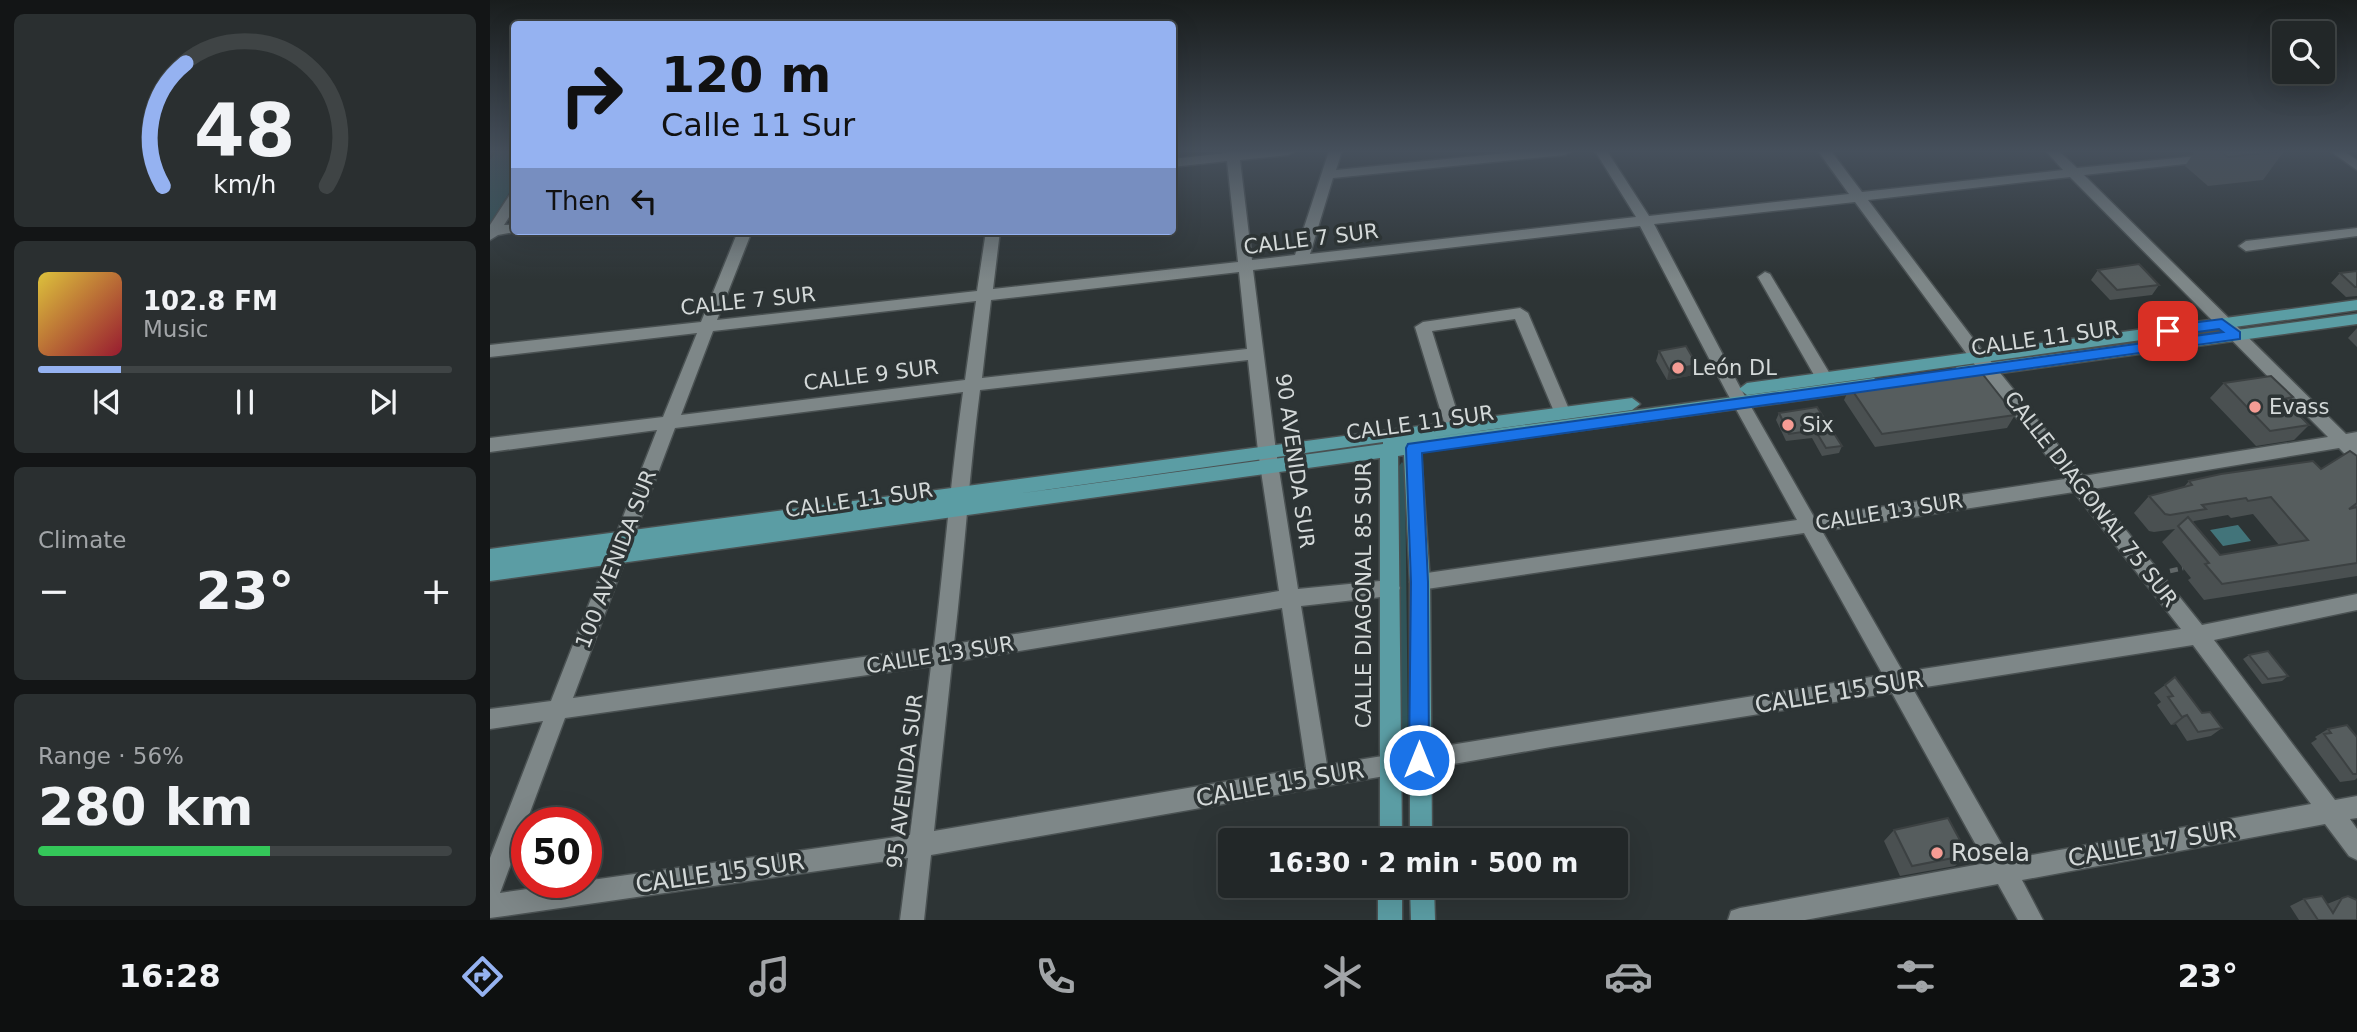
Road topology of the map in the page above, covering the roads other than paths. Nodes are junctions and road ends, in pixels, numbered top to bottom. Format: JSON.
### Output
{"nodes":[{"id":1,"x":1238,"y":194,"type":"edge"},
{"id":2,"x":1320,"y":194,"type":"edge"},
{"id":3,"x":1628,"y":194,"type":"edge"},
{"id":4,"x":1855,"y":194,"type":"edge"},
{"id":5,"x":1885,"y":194,"type":"edge"},
{"id":6,"x":2096,"y":194,"type":"edge"},
{"id":7,"x":1857,"y":197,"type":"junction"},
{"id":8,"x":511,"y":203,"type":"edge"},
{"id":9,"x":1646,"y":223,"type":"junction"},
{"id":10,"x":511,"y":230,"type":"edge"},
{"id":11,"x":2357,"y":232,"type":"edge"},
{"id":12,"x":491,"y":233,"type":"edge"},
{"id":13,"x":743,"y":235,"type":"edge"},
{"id":14,"x":992,"y":235,"type":"edge"},
{"id":15,"x":2246,"y":246,"type":"dead end"},
{"id":16,"x":1301,"y":261,"type":"junction"},
{"id":17,"x":1247,"y":267,"type":"junction"},
{"id":18,"x":1765,"y":278,"type":"dead end"},
{"id":19,"x":984,"y":296,"type":"junction"},
{"id":20,"x":2357,"y":305,"type":"edge"},
{"id":21,"x":2357,"y":319,"type":"edge"},
{"id":22,"x":709,"y":326,"type":"junction"},
{"id":23,"x":2229,"y":329,"type":"junction"},
{"id":24,"x":490,"y":351,"type":"edge"},
{"id":25,"x":1257,"y":353,"type":"junction"},
{"id":26,"x":1984,"y":363,"type":"junction"},
{"id":27,"x":1824,"y":378,"type":"junction"},
{"id":28,"x":972,"y":385,"type":"junction"},
{"id":29,"x":1737,"y":396,"type":"junction"},
{"id":30,"x":1563,"y":414,"type":"junction"},
{"id":31,"x":669,"y":421,"type":"junction"},
{"id":32,"x":1452,"y":428,"type":"junction"},
{"id":33,"x":2350,"y":439,"type":"edge"},
{"id":34,"x":1402,"y":442,"type":"junction"},
{"id":35,"x":490,"y":445,"type":"edge"},
{"id":36,"x":2357,"y":455,"type":"edge"},
{"id":37,"x":1268,"y":459,"type":"junction"},
{"id":38,"x":2077,"y":483,"type":"junction"},
{"id":39,"x":959,"y":502,"type":"junction"},
{"id":40,"x":1808,"y":525,"type":"junction"},
{"id":41,"x":619,"y":548,"type":"junction"},
{"id":42,"x":490,"y":556,"type":"edge"},
{"id":43,"x":490,"y":573,"type":"edge"},
{"id":44,"x":1420,"y":582,"type":"junction"},
{"id":45,"x":1390,"y":588,"type":"junction"},
{"id":46,"x":1292,"y":598,"type":"junction"},
{"id":47,"x":2357,"y":602,"type":"edge"},
{"id":48,"x":2197,"y":635,"type":"junction"},
{"id":49,"x":943,"y":655,"type":"junction"},
{"id":50,"x":1897,"y":683,"type":"junction"},
{"id":51,"x":559,"y":709,"type":"junction"},
{"id":52,"x":490,"y":719,"type":"edge"},
{"id":53,"x":1419,"y":760,"type":"junction"},
{"id":54,"x":1391,"y":765,"type":"junction"},
{"id":55,"x":1318,"y":777,"type":"junction"},
{"id":56,"x":2357,"y":807,"type":"edge"},
{"id":57,"x":2330,"y":813,"type":"junction"},
{"id":58,"x":1391,"y":828,"type":"edge"},
{"id":59,"x":1421,"y":828,"type":"edge"},
{"id":60,"x":920,"y":845,"type":"junction"},
{"id":61,"x":2357,"y":848,"type":"edge"},
{"id":62,"x":2003,"y":871,"type":"junction"},
{"id":63,"x":490,"y":888,"type":"edge"},
{"id":64,"x":1390,"y":898,"type":"edge"},
{"id":65,"x":1422,"y":898,"type":"edge"},
{"id":66,"x":490,"y":906,"type":"edge"},
{"id":67,"x":912,"y":920,"type":"edge"},
{"id":68,"x":1390,"y":920,"type":"edge"},
{"id":69,"x":1423,"y":920,"type":"edge"},
{"id":70,"x":1740,"y":920,"type":"edge"},
{"id":71,"x":2031,"y":920,"type":"edge"}],
"edges":[{"from":1,"to":17,"type":"street","name":"90 AVENIDA SUR"},
{"from":2,"to":16,"type":"street"},
{"from":3,"to":9,"type":"street"},
{"from":4,"to":7,"type":"street","name":"CALLE DIAGONAL 75 SUR"},
{"from":5,"to":7,"type":"street","name":"CALLE 7 SUR"},
{"from":6,"to":23,"type":"street"},
{"from":7,"to":9,"type":"street","name":"CALLE 7 SUR"},
{"from":7,"to":26,"type":"street","name":"CALLE DIAGONAL 75 SUR"},
{"from":8,"to":12,"type":"street"},
{"from":9,"to":16,"type":"street","name":"CALLE 7 SUR"},
{"from":9,"to":29,"type":"street"},
{"from":10,"to":12,"type":"street"},
{"from":11,"to":15,"type":"street"},
{"from":13,"to":22,"type":"street","name":"100 AVENIDA SUR"},
{"from":14,"to":19,"type":"street","name":"95 AVENIDA SUR"},
{"from":16,"to":17,"type":"street","name":"CALLE 7 SUR"},
{"from":17,"to":19,"type":"street","name":"CALLE 7 SUR"},
{"from":17,"to":25,"type":"street","name":"90 AVENIDA SUR"},
{"from":18,"to":27,"type":"street"},
{"from":19,"to":22,"type":"street","name":"CALLE 7 SUR"},
{"from":19,"to":28,"type":"street","name":"95 AVENIDA SUR"},
{"from":20,"to":23,"type":"main road","name":"CALLE 11 SUR"},
{"from":21,"to":23,"type":"main road","name":"CALLE 11 SUR"},
{"from":22,"to":24,"type":"street","name":"CALLE 7 SUR"},
{"from":22,"to":31,"type":"street","name":"100 AVENIDA SUR"},
{"from":23,"to":26,"type":"main road","name":"CALLE 11 SUR"},
{"from":23,"to":33,"type":"street"},
{"from":25,"to":28,"type":"street","name":"CALLE 9 SUR"},
{"from":25,"to":37,"type":"street","name":"90 AVENIDA SUR"},
{"from":26,"to":27,"type":"main road","name":"CALLE 11 SUR"},
{"from":26,"to":29,"type":"main road","name":"CALLE 11 SUR"},
{"from":26,"to":38,"type":"street","name":"CALLE DIAGONAL 75 SUR"},
{"from":27,"to":29,"type":"main road","name":"CALLE 11 SUR"},
{"from":28,"to":31,"type":"street","name":"CALLE 9 SUR"},
{"from":28,"to":39,"type":"street","name":"95 AVENIDA SUR"},
{"from":29,"to":30,"type":"main road","name":"CALLE 11 SUR"},
{"from":29,"to":34,"type":"main road","name":"CALLE 11 SUR"},
{"from":29,"to":40,"type":"street"},
{"from":30,"to":32,"type":"main road","name":"CALLE 11 SUR"},
{"from":30,"to":32,"type":"street"},
{"from":31,"to":35,"type":"street","name":"CALLE 9 SUR"},
{"from":31,"to":41,"type":"street","name":"100 AVENIDA SUR"},
{"from":32,"to":34,"type":"main road","name":"CALLE 11 SUR"},
{"from":33,"to":36,"type":"street"},
{"from":33,"to":38,"type":"street","name":"CALLE 13 SUR"},
{"from":34,"to":37,"type":"main road","name":"CALLE 11 SUR"},
{"from":34,"to":44,"type":"main road"},
{"from":34,"to":45,"type":"main road","name":"CALLE DIAGONAL 85 SUR"},
{"from":37,"to":39,"type":"main road","name":"CALLE 11 SUR"},
{"from":37,"to":46,"type":"street","name":"90 AVENIDA SUR"},
{"from":38,"to":40,"type":"street","name":"CALLE 13 SUR"},
{"from":38,"to":48,"type":"street","name":"CALLE DIAGONAL 75 SUR"},
{"from":39,"to":41,"type":"main road","name":"CALLE 11 SUR"},
{"from":39,"to":49,"type":"street","name":"95 AVENIDA SUR"},
{"from":40,"to":44,"type":"street","name":"CALLE 13 SUR"},
{"from":40,"to":50,"type":"street"},
{"from":41,"to":42,"type":"main road","name":"CALLE 11 SUR"},
{"from":41,"to":43,"type":"main road","name":"CALLE 11 SUR"},
{"from":41,"to":51,"type":"street","name":"100 AVENIDA SUR"},
{"from":44,"to":53,"type":"main road"},
{"from":45,"to":46,"type":"street","name":"CALLE 13 SUR"},
{"from":45,"to":54,"type":"main road","name":"CALLE DIAGONAL 85 SUR"},
{"from":46,"to":49,"type":"street","name":"CALLE 13 SUR"},
{"from":46,"to":55,"type":"street","name":"90 AVENIDA SUR"},
{"from":47,"to":48,"type":"street","name":"CALLE 15 SUR"},
{"from":48,"to":50,"type":"street","name":"CALLE 15 SUR"},
{"from":48,"to":57,"type":"street","name":"CALLE DIAGONAL 75 SUR"},
{"from":49,"to":51,"type":"street","name":"CALLE 13 SUR"},
{"from":49,"to":60,"type":"street","name":"95 AVENIDA SUR"},
{"from":50,"to":53,"type":"street","name":"CALLE 15 SUR"},
{"from":50,"to":62,"type":"street"},
{"from":51,"to":52,"type":"street","name":"CALLE 13 SUR"},
{"from":51,"to":63,"type":"street","name":"100 AVENIDA SUR"},
{"from":53,"to":54,"type":"street","name":"CALLE 15 SUR"},
{"from":53,"to":59,"type":"main road"},
{"from":54,"to":55,"type":"street","name":"CALLE 15 SUR"},
{"from":54,"to":58,"type":"main road","name":"CALLE DIAGONAL 85 SUR"},
{"from":55,"to":60,"type":"street","name":"CALLE 15 SUR"},
{"from":56,"to":57,"type":"street","name":"CALLE 17 SUR"},
{"from":57,"to":61,"type":"street","name":"CALLE DIAGONAL 75 SUR"},
{"from":57,"to":62,"type":"street","name":"CALLE 17 SUR"},
{"from":60,"to":66,"type":"street","name":"CALLE 15 SUR"},
{"from":60,"to":67,"type":"street","name":"95 AVENIDA SUR"},
{"from":62,"to":70,"type":"street","name":"CALLE 17 SUR"},
{"from":62,"to":71,"type":"street"},
{"from":64,"to":68,"type":"main road"},
{"from":65,"to":69,"type":"main road"}]}
